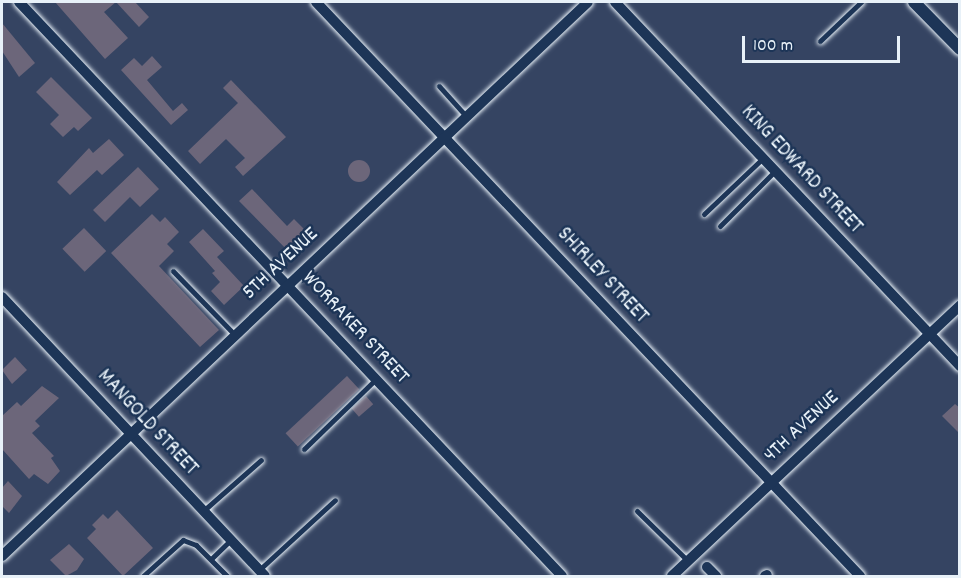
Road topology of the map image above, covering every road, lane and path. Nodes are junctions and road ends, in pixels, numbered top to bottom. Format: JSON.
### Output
{"nodes":[{"id":1,"x":19,"y":2,"type":"edge"},
{"id":2,"x":316,"y":2,"type":"edge"},
{"id":3,"x":588,"y":2,"type":"edge"},
{"id":4,"x":615,"y":2,"type":"edge"},
{"id":5,"x":861,"y":2,"type":"edge"},
{"id":6,"x":914,"y":2,"type":"edge"},
{"id":7,"x":820,"y":41,"type":"dead end"},
{"id":8,"x":960,"y":49,"type":"edge"},
{"id":9,"x":439,"y":86,"type":"dead end"},
{"id":10,"x":466,"y":116,"type":"junction"},
{"id":11,"x":444,"y":138,"type":"junction"},
{"id":12,"x":763,"y":158,"type":"junction"},
{"id":13,"x":775,"y":171,"type":"junction"},
{"id":14,"x":704,"y":214,"type":"dead end"},
{"id":15,"x":720,"y":226,"type":"dead end"},
{"id":16,"x":173,"y":271,"type":"dead end"},
{"id":17,"x":287,"y":285,"type":"junction"},
{"id":18,"x":2,"y":297,"type":"edge"},
{"id":19,"x":960,"y":306,"type":"edge"},
{"id":20,"x":929,"y":334,"type":"junction"},
{"id":21,"x":235,"y":335,"type":"junction"},
{"id":22,"x":960,"y":366,"type":"edge"},
{"id":23,"x":376,"y":379,"type":"junction"},
{"id":24,"x":130,"y":434,"type":"junction"},
{"id":25,"x":304,"y":449,"type":"dead end"},
{"id":26,"x":261,"y":460,"type":"dead end"},
{"id":27,"x":771,"y":483,"type":"junction"},
{"id":28,"x":335,"y":500,"type":"dead end"},
{"id":29,"x":203,"y":511,"type":"junction"},
{"id":30,"x":637,"y":511,"type":"dead end"},
{"id":31,"x":231,"y":540,"type":"junction"},
{"id":32,"x":2,"y":556,"type":"edge"},
{"id":33,"x":211,"y":559,"type":"junction"},
{"id":34,"x":688,"y":561,"type":"junction"},
{"id":35,"x":706,"y":567,"type":"dead end"},
{"id":36,"x":262,"y":573,"type":"edge"},
{"id":37,"x":143,"y":576,"type":"edge"},
{"id":38,"x":227,"y":576,"type":"edge"},
{"id":39,"x":562,"y":576,"type":"edge"},
{"id":40,"x":672,"y":576,"type":"edge"},
{"id":41,"x":716,"y":576,"type":"edge"},
{"id":42,"x":860,"y":576,"type":"edge"}],
"edges":[{"from":1,"to":17,"type":"street","name":"WORRAKER STREET"},
{"from":2,"to":11,"type":"street","name":"SHIRLEY STREET"},
{"from":3,"to":10,"type":"street","name":"5TH AVENUE"},
{"from":4,"to":12,"type":"street","name":"KING EDWARD STREET"},
{"from":5,"to":7,"type":"lane"},
{"from":6,"to":8,"type":"street"},
{"from":9,"to":10,"type":"lane"},
{"from":10,"to":11,"type":"street","name":"5TH AVENUE"},
{"from":11,"to":17,"type":"street","name":"5TH AVENUE"},
{"from":11,"to":27,"type":"street","name":"SHIRLEY STREET"},
{"from":12,"to":13,"type":"street","name":"KING EDWARD STREET"},
{"from":12,"to":14,"type":"lane"},
{"from":13,"to":15,"type":"lane"},
{"from":13,"to":20,"type":"street","name":"KING EDWARD STREET"},
{"from":16,"to":21,"type":"lane"},
{"from":17,"to":21,"type":"street","name":"5TH AVENUE"},
{"from":17,"to":23,"type":"street","name":"WORRAKER STREET"},
{"from":18,"to":24,"type":"street","name":"MANGOLD STREET"},
{"from":19,"to":20,"type":"street","name":"4TH AVENUE"},
{"from":20,"to":22,"type":"street","name":"KING EDWARD STREET"},
{"from":20,"to":27,"type":"street","name":"4TH AVENUE"},
{"from":21,"to":24,"type":"street","name":"5TH AVENUE"},
{"from":23,"to":25,"type":"lane"},
{"from":23,"to":39,"type":"street","name":"WORRAKER STREET"},
{"from":24,"to":29,"type":"street","name":"MANGOLD STREET"},
{"from":24,"to":32,"type":"street","name":"5TH AVENUE"},
{"from":26,"to":29,"type":"lane"},
{"from":27,"to":34,"type":"street","name":"4TH AVENUE"},
{"from":27,"to":42,"type":"street","name":"SHIRLEY STREET"},
{"from":28,"to":36,"type":"lane"},
{"from":29,"to":31,"type":"street","name":"MANGOLD STREET"},
{"from":30,"to":34,"type":"lane"},
{"from":31,"to":33,"type":"lane"},
{"from":31,"to":36,"type":"street","name":"MANGOLD STREET"},
{"from":33,"to":37,"type":"lane"},
{"from":33,"to":38,"type":"lane"},
{"from":34,"to":40,"type":"street","name":"4TH AVENUE"},
{"from":35,"to":41,"type":"street"}]}
